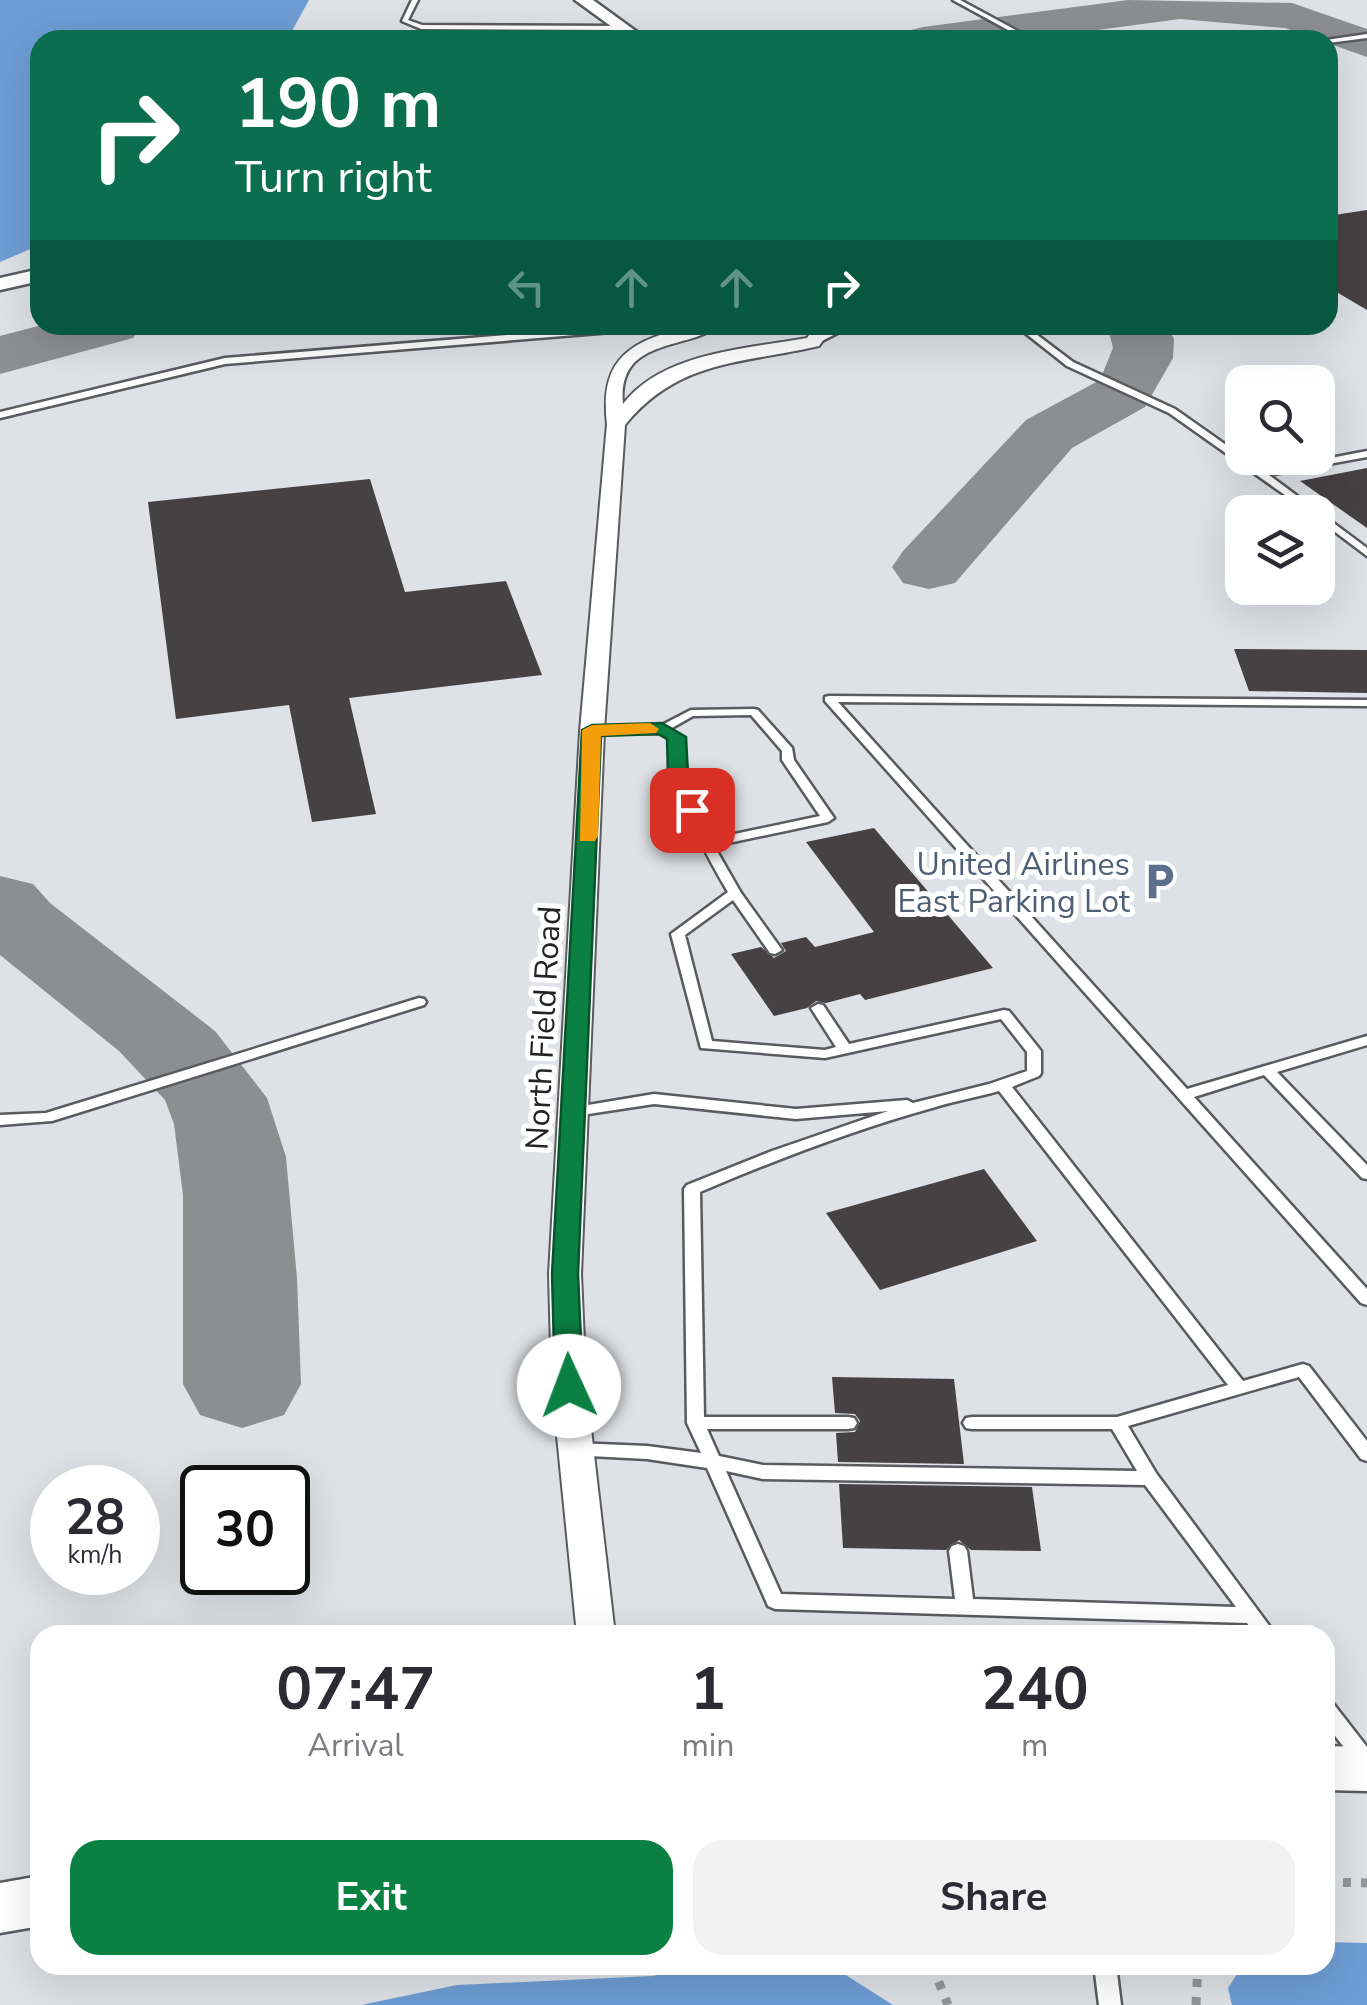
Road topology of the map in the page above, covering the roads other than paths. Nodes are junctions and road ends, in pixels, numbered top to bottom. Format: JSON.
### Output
{"nodes":[{"id":1,"x":414,"y":0,"type":"edge"},
{"id":2,"x":582,"y":0,"type":"edge"},
{"id":3,"x":956,"y":0,"type":"edge"},
{"id":4,"x":619,"y":26,"type":"junction"},
{"id":5,"x":625,"y":30,"type":"edge"},
{"id":6,"x":1012,"y":30,"type":"edge"},
{"id":7,"x":1367,"y":36,"type":"edge"},
{"id":8,"x":1338,"y":40,"type":"edge"},
{"id":9,"x":30,"y":277,"type":"edge"},
{"id":10,"x":0,"y":284,"type":"edge"},
{"id":11,"x":555,"y":335,"type":"edge"},
{"id":12,"x":683,"y":335,"type":"edge"},
{"id":13,"x":807,"y":335,"type":"edge"},
{"id":14,"x":1032,"y":335,"type":"edge"},
{"id":15,"x":0,"y":414,"type":"edge"},
{"id":16,"x":616,"y":424,"type":"junction"},
{"id":17,"x":1225,"y":449,"type":"edge"},
{"id":18,"x":1367,"y":454,"type":"edge"},
{"id":19,"x":1335,"y":460,"type":"edge"},
{"id":20,"x":1262,"y":475,"type":"edge"},
{"id":21,"x":1290,"y":495,"type":"edge"},
{"id":22,"x":1335,"y":529,"type":"edge"},
{"id":23,"x":1367,"y":553,"type":"edge"},
{"id":24,"x":1367,"y":703,"type":"edge"},
{"id":25,"x":662,"y":728,"type":"junction"},
{"id":26,"x":592,"y":730,"type":"junction"},
{"id":27,"x":706,"y":844,"type":"junction"},
{"id":28,"x":735,"y":893,"type":"junction"},
{"id":29,"x":775,"y":950,"type":"dead end"},
{"id":30,"x":419,"y":1002,"type":"dead end"},
{"id":31,"x":818,"y":1008,"type":"dead end"},
{"id":32,"x":1367,"y":1040,"type":"edge"},
{"id":33,"x":846,"y":1051,"type":"junction"},
{"id":34,"x":1267,"y":1070,"type":"junction"},
{"id":35,"x":1004,"y":1087,"type":"junction"},
{"id":36,"x":1184,"y":1096,"type":"junction"},
{"id":37,"x":928,"y":1104,"type":"junction"},
{"id":38,"x":574,"y":1111,"type":"junction"},
{"id":39,"x":0,"y":1120,"type":"edge"},
{"id":40,"x":1367,"y":1174,"type":"edge"},
{"id":41,"x":1367,"y":1300,"type":"edge"},
{"id":42,"x":1239,"y":1386,"type":"junction"},
{"id":43,"x":696,"y":1423,"type":"junction"},
{"id":44,"x":848,"y":1423,"type":"dead end"},
{"id":45,"x":972,"y":1423,"type":"dead end"},
{"id":46,"x":1117,"y":1423,"type":"junction"},
{"id":47,"x":576,"y":1450,"type":"junction"},
{"id":48,"x":1367,"y":1454,"type":"edge"},
{"id":49,"x":710,"y":1460,"type":"junction"},
{"id":50,"x":1150,"y":1478,"type":"junction"},
{"id":51,"x":958,"y":1551,"type":"dead end"},
{"id":52,"x":966,"y":1606,"type":"junction"},
{"id":53,"x":1251,"y":1615,"type":"junction"},
{"id":54,"x":595,"y":1625,"type":"edge"},
{"id":55,"x":1259,"y":1625,"type":"edge"},
{"id":56,"x":1335,"y":1722,"type":"edge"},
{"id":57,"x":1367,"y":1765,"type":"edge"},
{"id":58,"x":1335,"y":1767,"type":"edge"},
{"id":59,"x":30,"y":1903,"type":"edge"},
{"id":60,"x":0,"y":1908,"type":"edge"},
{"id":61,"x":1106,"y":1975,"type":"edge"},
{"id":62,"x":1110,"y":2005,"type":"edge"}],
"edges":[{"from":1,"to":4,"type":"lane"},
{"from":2,"to":4,"type":"street"},
{"from":3,"to":6,"type":"lane"},
{"from":4,"to":5,"type":"street"},
{"from":7,"to":8,"type":"lane"},
{"from":9,"to":10,"type":"street"},
{"from":11,"to":15,"type":"lane"},
{"from":12,"to":16,"type":"street","name":"North Field Road"},
{"from":13,"to":16,"type":"street"},
{"from":14,"to":17,"type":"lane"},
{"from":16,"to":26,"type":"street","name":"North Field Road"},
{"from":18,"to":19,"type":"lane"},
{"from":20,"to":21,"type":"lane"},
{"from":22,"to":23,"type":"lane"},
{"from":24,"to":36,"type":"lane"},
{"from":25,"to":26,"type":"lane"},
{"from":25,"to":27,"type":"lane"},
{"from":25,"to":27,"type":"lane"},
{"from":26,"to":38,"type":"street","name":"North Field Road"},
{"from":27,"to":28,"type":"lane"},
{"from":28,"to":29,"type":"lane"},
{"from":28,"to":33,"type":"lane"},
{"from":30,"to":39,"type":"lane"},
{"from":31,"to":33,"type":"lane"},
{"from":32,"to":34,"type":"lane"},
{"from":33,"to":35,"type":"lane"},
{"from":34,"to":36,"type":"lane"},
{"from":34,"to":40,"type":"lane"},
{"from":35,"to":37,"type":"lane"},
{"from":35,"to":42,"type":"lane"},
{"from":36,"to":41,"type":"lane"},
{"from":37,"to":38,"type":"lane"},
{"from":37,"to":43,"type":"lane"},
{"from":38,"to":47,"type":"street","name":"North Field Road"},
{"from":42,"to":46,"type":"lane"},
{"from":42,"to":48,"type":"lane"},
{"from":43,"to":44,"type":"lane"},
{"from":43,"to":49,"type":"lane"},
{"from":45,"to":46,"type":"lane"},
{"from":46,"to":50,"type":"lane"},
{"from":47,"to":49,"type":"lane"},
{"from":47,"to":54,"type":"street","name":"North Field Road"},
{"from":49,"to":50,"type":"lane"},
{"from":49,"to":52,"type":"lane"},
{"from":50,"to":53,"type":"lane"},
{"from":51,"to":52,"type":"lane"},
{"from":52,"to":53,"type":"lane"},
{"from":53,"to":55,"type":"lane"},
{"from":56,"to":57,"type":"lane"},
{"from":57,"to":58,"type":"street"},
{"from":59,"to":60,"type":"street"},
{"from":61,"to":62,"type":"lane"}]}
